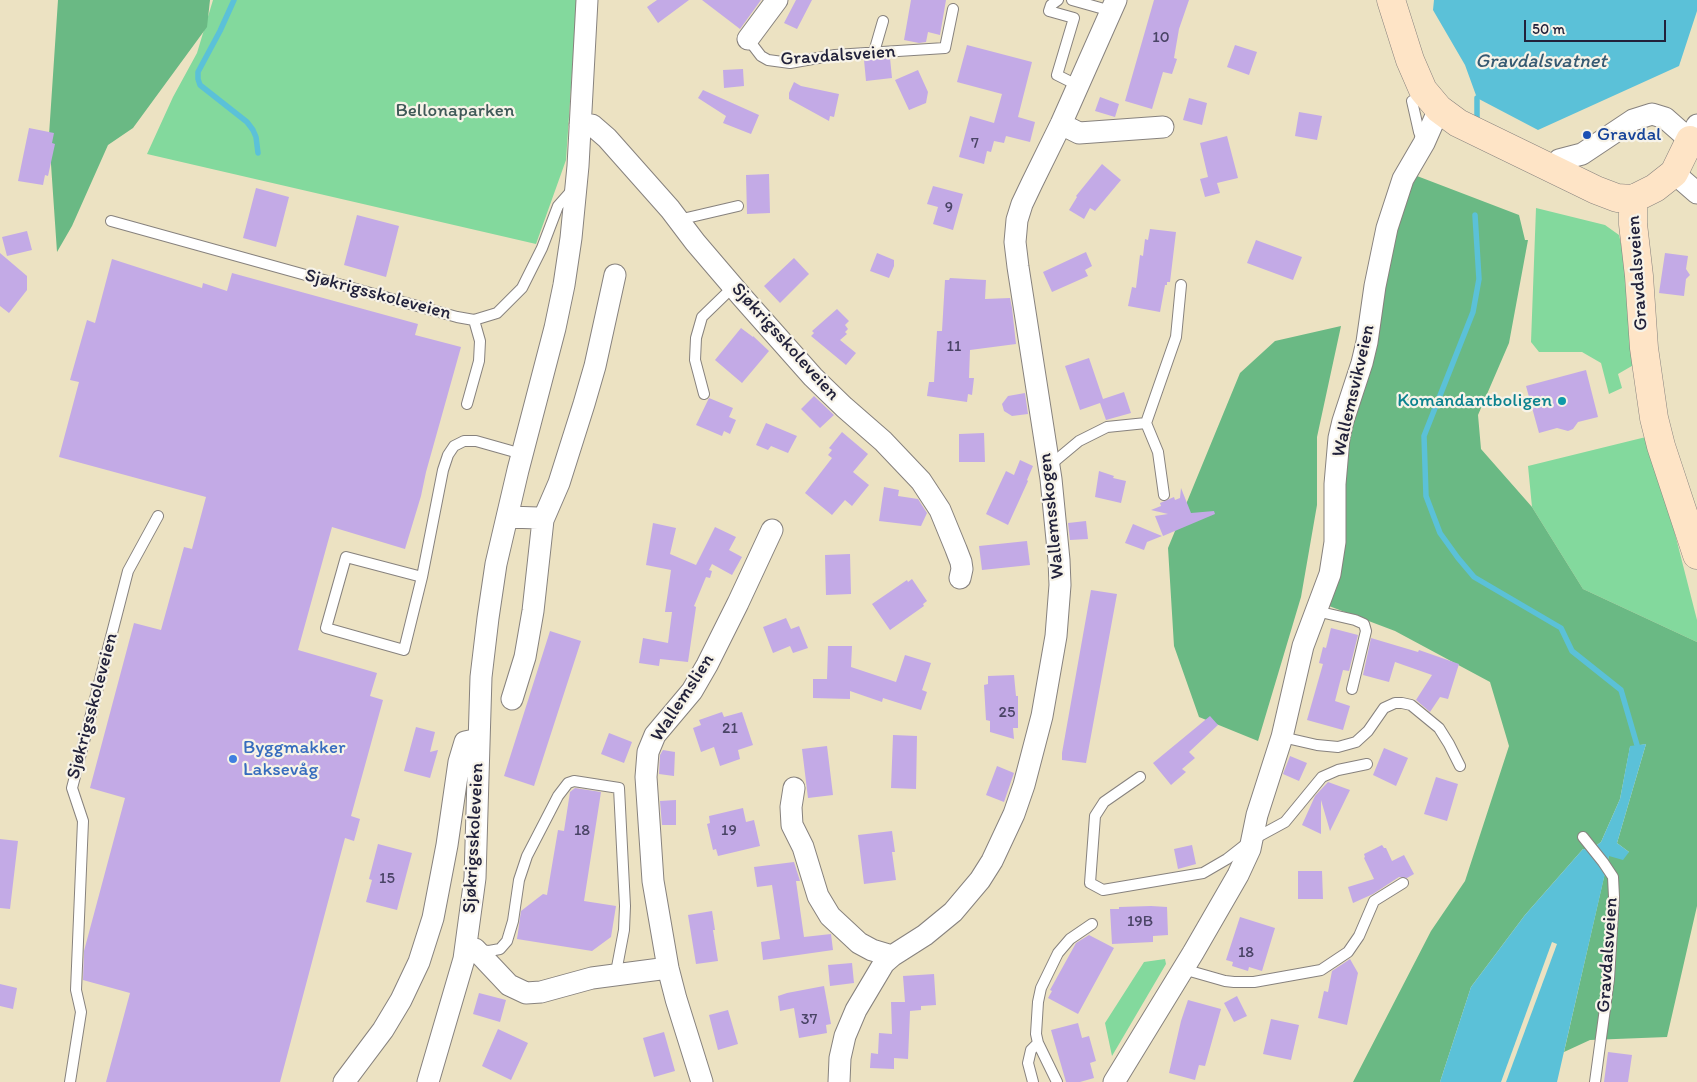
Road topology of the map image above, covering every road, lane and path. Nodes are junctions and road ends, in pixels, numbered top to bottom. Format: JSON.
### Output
{"nodes":[{"id":1,"x":587,"y":0,"type":"edge"},
{"id":2,"x":777,"y":0,"type":"edge"},
{"id":3,"x":1058,"y":0,"type":"edge"},
{"id":4,"x":1072,"y":0,"type":"edge"},
{"id":5,"x":1391,"y":0,"type":"edge"},
{"id":6,"x":1114,"y":6,"type":"edge"},
{"id":7,"x":953,"y":8,"type":"dead end"},
{"id":8,"x":883,"y":21,"type":"dead end"},
{"id":9,"x":748,"y":39,"type":"joint"},
{"id":10,"x":874,"y":52,"type":"junction"},
{"id":11,"x":1077,"y":85,"type":"junction"},
{"id":12,"x":1412,"y":101,"type":"dead end"},
{"id":13,"x":1439,"y":109,"type":"junction"},
{"id":14,"x":1060,"y":124,"type":"junction"},
{"id":15,"x":580,"y":125,"type":"junction"},
{"id":16,"x":1163,"y":127,"type":"dead end"},
{"id":17,"x":1694,"y":132,"type":"edge"},
{"id":18,"x":1424,"y":143,"type":"junction"},
{"id":19,"x":1551,"y":169,"type":"junction"},
{"id":20,"x":1674,"y":173,"type":"junction"},
{"id":21,"x":576,"y":185,"type":"junction"},
{"id":22,"x":1697,"y":193,"type":"edge"},
{"id":23,"x":1633,"y":199,"type":"junction"},
{"id":24,"x":738,"y":206,"type":"dead end"},
{"id":25,"x":678,"y":220,"type":"junction"},
{"id":26,"x":111,"y":221,"type":"dead end"},
{"id":27,"x":615,"y":275,"type":"dead end"},
{"id":28,"x":729,"y":281,"type":"junction"},
{"id":29,"x":1181,"y":285,"type":"dead end"},
{"id":30,"x":474,"y":320,"type":"junction"},
{"id":31,"x":704,"y":394,"type":"dead end"},
{"id":32,"x":467,"y":404,"type":"dead end"},
{"id":33,"x":1146,"y":423,"type":"junction"},
{"id":34,"x":522,"y":454,"type":"junction"},
{"id":35,"x":1049,"y":467,"type":"junction"},
{"id":36,"x":1164,"y":495,"type":"dead end"},
{"id":37,"x":158,"y":516,"type":"dead end"},
{"id":38,"x":508,"y":517,"type":"junction"},
{"id":39,"x":543,"y":520,"type":"junction"},
{"id":40,"x":772,"y":530,"type":"dead end"},
{"id":41,"x":1697,"y":555,"type":"edge"},
{"id":42,"x":422,"y":577,"type":"junction"},
{"id":43,"x":960,"y":578,"type":"dead end"},
{"id":44,"x":1316,"y":611,"type":"junction"},
{"id":45,"x":1352,"y":690,"type":"dead end"},
{"id":46,"x":512,"y":699,"type":"dead end"},
{"id":47,"x":1282,"y":737,"type":"junction"},
{"id":48,"x":479,"y":739,"type":"junction"},
{"id":49,"x":1368,"y":764,"type":"dead end"},
{"id":50,"x":1460,"y":766,"type":"dead end"},
{"id":51,"x":1140,"y":777,"type":"dead end"},
{"id":52,"x":794,"y":788,"type":"dead end"},
{"id":53,"x":1583,"y":837,"type":"dead end"},
{"id":54,"x":1252,"y":840,"type":"junction"},
{"id":55,"x":1403,"y":883,"type":"dead end"},
{"id":56,"x":1092,"y":924,"type":"dead end"},
{"id":57,"x":471,"y":948,"type":"junction"},
{"id":58,"x":892,"y":956,"type":"junction"},
{"id":59,"x":668,"y":968,"type":"junction"},
{"id":60,"x":1183,"y":969,"type":"junction"},
{"id":61,"x":618,"y":975,"type":"junction"},
{"id":62,"x":1038,"y":1043,"type":"junction"},
{"id":63,"x":70,"y":1082,"type":"edge"},
{"id":64,"x":344,"y":1082,"type":"edge"},
{"id":65,"x":428,"y":1082,"type":"edge"},
{"id":66,"x":702,"y":1082,"type":"edge"},
{"id":67,"x":839,"y":1082,"type":"edge"},
{"id":68,"x":1033,"y":1082,"type":"edge"},
{"id":69,"x":1057,"y":1082,"type":"edge"},
{"id":70,"x":1114,"y":1082,"type":"edge"},
{"id":71,"x":1596,"y":1082,"type":"edge"}],
"edges":[{"from":1,"to":15,"type":"street","name":"Sjøkrigsskoleveien"},
{"from":2,"to":9,"type":"street","name":"Gravdalsveien"},
{"from":3,"to":11,"type":"lane"},
{"from":4,"to":6,"type":"lane"},
{"from":5,"to":13,"type":"main road","name":"Gravdalsveien"},
{"from":6,"to":11,"type":"street","name":"Wallemsskogen"},
{"from":7,"to":10,"type":"lane","name":"Gravdalsveien"},
{"from":8,"to":10,"type":"lane"},
{"from":9,"to":10,"type":"lane","name":"Gravdalsveien"},
{"from":11,"to":14,"type":"street","name":"Wallemsskogen"},
{"from":12,"to":18,"type":"lane"},
{"from":13,"to":18,"type":"street","name":"Wallemsvikveien"},
{"from":13,"to":19,"type":"main road","name":"Gravdalsveien"},
{"from":14,"to":16,"type":"street"},
{"from":14,"to":35,"type":"street","name":"Wallemsskogen"},
{"from":15,"to":21,"type":"street","name":"Sjøkrigsskoleveien"},
{"from":15,"to":25,"type":"street","name":"Sjøkrigsskoleveien"},
{"from":17,"to":19,"type":"street"},
{"from":17,"to":20,"type":"main road"},
{"from":18,"to":44,"type":"street","name":"Wallemsvikveien"},
{"from":19,"to":23,"type":"main road","name":"Gravdalsveien"},
{"from":20,"to":22,"type":"street"},
{"from":20,"to":23,"type":"main road"},
{"from":21,"to":30,"type":"lane","name":"Sjøkrigsskoleveien"},
{"from":21,"to":34,"type":"street","name":"Sjøkrigsskoleveien"},
{"from":23,"to":41,"type":"main road","name":"Gravdalsveien"},
{"from":24,"to":25,"type":"lane"},
{"from":25,"to":28,"type":"street","name":"Sjøkrigsskoleveien"},
{"from":26,"to":30,"type":"lane","name":"Sjøkrigsskoleveien"},
{"from":27,"to":39,"type":"street"},
{"from":28,"to":31,"type":"lane"},
{"from":28,"to":43,"type":"street","name":"Sjøkrigsskoleveien"},
{"from":29,"to":33,"type":"lane"},
{"from":30,"to":32,"type":"lane"},
{"from":33,"to":35,"type":"lane"},
{"from":33,"to":36,"type":"lane"},
{"from":34,"to":38,"type":"street","name":"Sjøkrigsskoleveien"},
{"from":34,"to":42,"type":"lane"},
{"from":35,"to":58,"type":"street","name":"Wallemsskogen"},
{"from":37,"to":63,"type":"lane","name":"Sjøkrigsskoleveien"},
{"from":38,"to":39,"type":"street"},
{"from":38,"to":48,"type":"street","name":"Sjøkrigsskoleveien"},
{"from":39,"to":46,"type":"street"},
{"from":40,"to":59,"type":"street","name":"Wallemslien"},
{"from":42,"to":42,"type":"lane"},
{"from":44,"to":45,"type":"lane"},
{"from":44,"to":47,"type":"street","name":"Wallemsvikveien"},
{"from":47,"to":50,"type":"lane"},
{"from":47,"to":54,"type":"street","name":"Wallemsvikveien"},
{"from":48,"to":57,"type":"street","name":"Sjøkrigsskoleveien"},
{"from":48,"to":64,"type":"street","name":"Sjøkrigsskoleveien"},
{"from":49,"to":54,"type":"lane"},
{"from":51,"to":54,"type":"lane"},
{"from":52,"to":58,"type":"street"},
{"from":53,"to":71,"type":"lane","name":"Gravdalsveien"},
{"from":54,"to":60,"type":"street","name":"Wallemsvikveien"},
{"from":55,"to":60,"type":"lane"},
{"from":56,"to":62,"type":"lane"},
{"from":57,"to":61,"type":"street"},
{"from":57,"to":61,"type":"lane"},
{"from":57,"to":65,"type":"street","name":"Sjøkrigsskoleveien"},
{"from":58,"to":67,"type":"street","name":"Wallemsskogen"},
{"from":59,"to":61,"type":"street"},
{"from":59,"to":66,"type":"street","name":"Wallemslien"},
{"from":60,"to":70,"type":"street","name":"Wallemsvikveien"},
{"from":62,"to":68,"type":"lane"},
{"from":62,"to":69,"type":"lane"}]}
